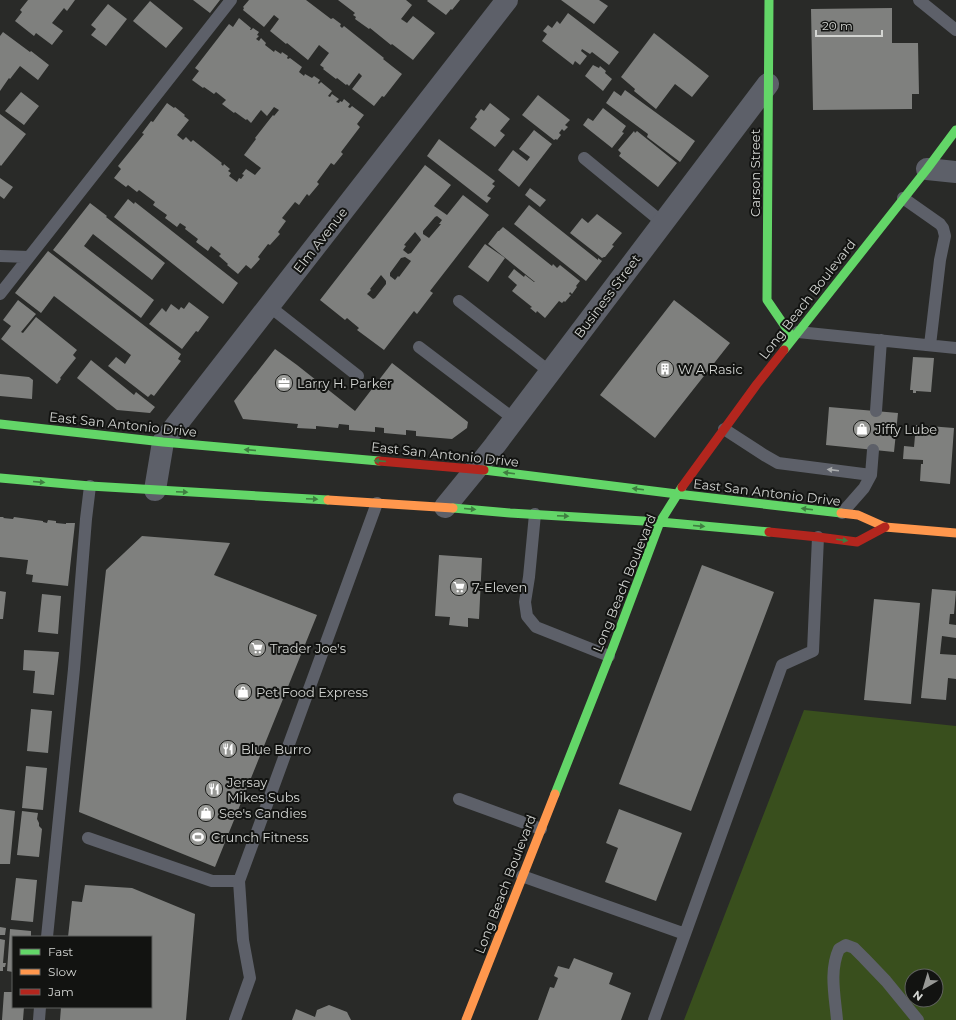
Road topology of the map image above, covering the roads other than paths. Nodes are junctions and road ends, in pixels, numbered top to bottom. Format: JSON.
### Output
{"nodes":[{"id":1,"x":231,"y":0,"type":"edge"},
{"id":2,"x":507,"y":0,"type":"edge"},
{"id":3,"x":769,"y":0,"type":"edge"},
{"id":4,"x":919,"y":0,"type":"edge"},
{"id":5,"x":956,"y":30,"type":"edge"},
{"id":6,"x":768,"y":84,"type":"junction"},
{"id":7,"x":956,"y":130,"type":"edge"},
{"id":8,"x":584,"y":158,"type":"dead end"},
{"id":9,"x":927,"y":169,"type":"junction"},
{"id":10,"x":956,"y":172,"type":"edge"},
{"id":11,"x":903,"y":198,"type":"junction"},
{"id":12,"x":663,"y":222,"type":"junction"},
{"id":13,"x":0,"y":256,"type":"edge"},
{"id":14,"x":29,"y":258,"type":"junction"},
{"id":15,"x":0,"y":294,"type":"edge"},
{"id":16,"x":458,"y":301,"type":"dead end"},
{"id":17,"x":269,"y":306,"type":"junction"},
{"id":18,"x":796,"y":335,"type":"junction"},
{"id":19,"x":881,"y":340,"type":"junction"},
{"id":20,"x":930,"y":345,"type":"junction"},
{"id":21,"x":419,"y":347,"type":"dead end"},
{"id":22,"x":956,"y":348,"type":"edge"},
{"id":23,"x":550,"y":372,"type":"junction"},
{"id":24,"x":358,"y":376,"type":"dead end"},
{"id":25,"x":876,"y":411,"type":"dead end"},
{"id":26,"x":514,"y":419,"type":"junction"},
{"id":27,"x":0,"y":424,"type":"edge"},
{"id":28,"x":724,"y":429,"type":"junction"},
{"id":29,"x":163,"y":442,"type":"junction"},
{"id":30,"x":873,"y":450,"type":"dead end"},
{"id":31,"x":476,"y":469,"type":"junction"},
{"id":32,"x":871,"y":475,"type":"junction"},
{"id":33,"x":0,"y":478,"type":"edge"},
{"id":34,"x":90,"y":486,"type":"junction"},
{"id":35,"x":155,"y":490,"type":"junction"},
{"id":36,"x":677,"y":494,"type":"junction"},
{"id":37,"x":377,"y":503,"type":"junction"},
{"id":38,"x":445,"y":507,"type":"junction"},
{"id":39,"x":842,"y":513,"type":"junction"},
{"id":40,"x":535,"y":514,"type":"junction"},
{"id":41,"x":660,"y":522,"type":"junction"},
{"id":42,"x":885,"y":527,"type":"junction"},
{"id":43,"x":956,"y":533,"type":"edge"},
{"id":44,"x":818,"y":537,"type":"junction"},
{"id":45,"x":609,"y":656,"type":"junction"},
{"id":46,"x":459,"y":799,"type":"dead end"},
{"id":47,"x":541,"y":830,"type":"junction"},
{"id":48,"x":88,"y":838,"type":"dead end"},
{"id":49,"x":522,"y":876,"type":"junction"},
{"id":50,"x":239,"y":881,"type":"junction"},
{"id":51,"x":685,"y":934,"type":"junction"},
{"id":52,"x":48,"y":936,"type":"edge"},
{"id":53,"x":40,"y":1008,"type":"edge"},
{"id":54,"x":39,"y":1020,"type":"edge"},
{"id":55,"x":235,"y":1020,"type":"edge"},
{"id":56,"x":466,"y":1020,"type":"edge"},
{"id":57,"x":654,"y":1020,"type":"edge"},
{"id":58,"x":837,"y":1020,"type":"edge"},
{"id":59,"x":918,"y":1020,"type":"edge"}],
"edges":[{"from":1,"to":14,"type":"lane"},
{"from":2,"to":17,"type":"street","name":"Elm Avenue"},
{"from":3,"to":6,"type":"main road","name":"Carson Street"},
{"from":4,"to":5,"type":"lane"},
{"from":6,"to":12,"type":"street","name":"Business Street"},
{"from":6,"to":18,"type":"main road","name":"Carson Street"},
{"from":7,"to":9,"type":"main road","name":"Long Beach Boulevard"},
{"from":8,"to":12,"type":"lane"},
{"from":9,"to":10,"type":"street"},
{"from":9,"to":11,"type":"main road","name":"Long Beach Boulevard"},
{"from":11,"to":18,"type":"main road","name":"Long Beach Boulevard"},
{"from":11,"to":20,"type":"lane"},
{"from":12,"to":23,"type":"street","name":"Business Street"},
{"from":13,"to":14,"type":"lane"},
{"from":14,"to":15,"type":"lane"},
{"from":16,"to":23,"type":"lane"},
{"from":17,"to":24,"type":"lane"},
{"from":17,"to":29,"type":"street","name":"Elm Avenue"},
{"from":18,"to":19,"type":"lane"},
{"from":18,"to":28,"type":"main road","name":"Long Beach Boulevard"},
{"from":19,"to":20,"type":"lane"},
{"from":19,"to":25,"type":"lane"},
{"from":20,"to":22,"type":"lane"},
{"from":21,"to":26,"type":"lane"},
{"from":23,"to":26,"type":"street","name":"Business Street"},
{"from":26,"to":31,"type":"street","name":"Business Street"},
{"from":27,"to":29,"type":"main road","name":"East San Antonio Drive"},
{"from":32,"to":28,"type":"lane","one_way":true},
{"from":28,"to":36,"type":"main road","name":"Long Beach Boulevard"},
{"from":31,"to":29,"type":"main road","name":"East San Antonio Drive","one_way":true},
{"from":29,"to":35,"type":"street","name":"Elm Avenue"},
{"from":30,"to":32,"type":"lane"},
{"from":36,"to":31,"type":"main road","name":"East San Antonio Drive","one_way":true},
{"from":31,"to":38,"type":"street","name":"Business Street"},
{"from":32,"to":39,"type":"lane"},
{"from":33,"to":34,"type":"main road","one_way":true},
{"from":34,"to":35,"type":"main road"},
{"from":34,"to":52,"type":"lane"},
{"from":35,"to":37,"type":"main road","one_way":true},
{"from":39,"to":36,"type":"main road","name":"East San Antonio Drive","one_way":true},
{"from":36,"to":41,"type":"main road","name":"Long Beach Boulevard"},
{"from":37,"to":38,"type":"main road"},
{"from":37,"to":50,"type":"lane"},
{"from":38,"to":40,"type":"main road","one_way":true},
{"from":39,"to":42,"type":"main road","name":"East San Antonio Drive"},
{"from":40,"to":41,"type":"main road","one_way":true},
{"from":40,"to":45,"type":"lane"},
{"from":41,"to":44,"type":"main road","one_way":true},
{"from":41,"to":45,"type":"main road","name":"Long Beach Boulevard"},
{"from":42,"to":43,"type":"main road","name":"East San Antonio Drive"},
{"from":44,"to":42,"type":"main road","one_way":true},
{"from":44,"to":51,"type":"lane"},
{"from":45,"to":47,"type":"main road","name":"Long Beach Boulevard"},
{"from":46,"to":47,"type":"lane"},
{"from":47,"to":49,"type":"main road","name":"Long Beach Boulevard"},
{"from":48,"to":50,"type":"lane"},
{"from":49,"to":51,"type":"lane"},
{"from":49,"to":56,"type":"main road","name":"Long Beach Boulevard"},
{"from":50,"to":55,"type":"lane"},
{"from":51,"to":57,"type":"lane"},
{"from":53,"to":54,"type":"lane"},
{"from":58,"to":59,"type":"lane"}]}
